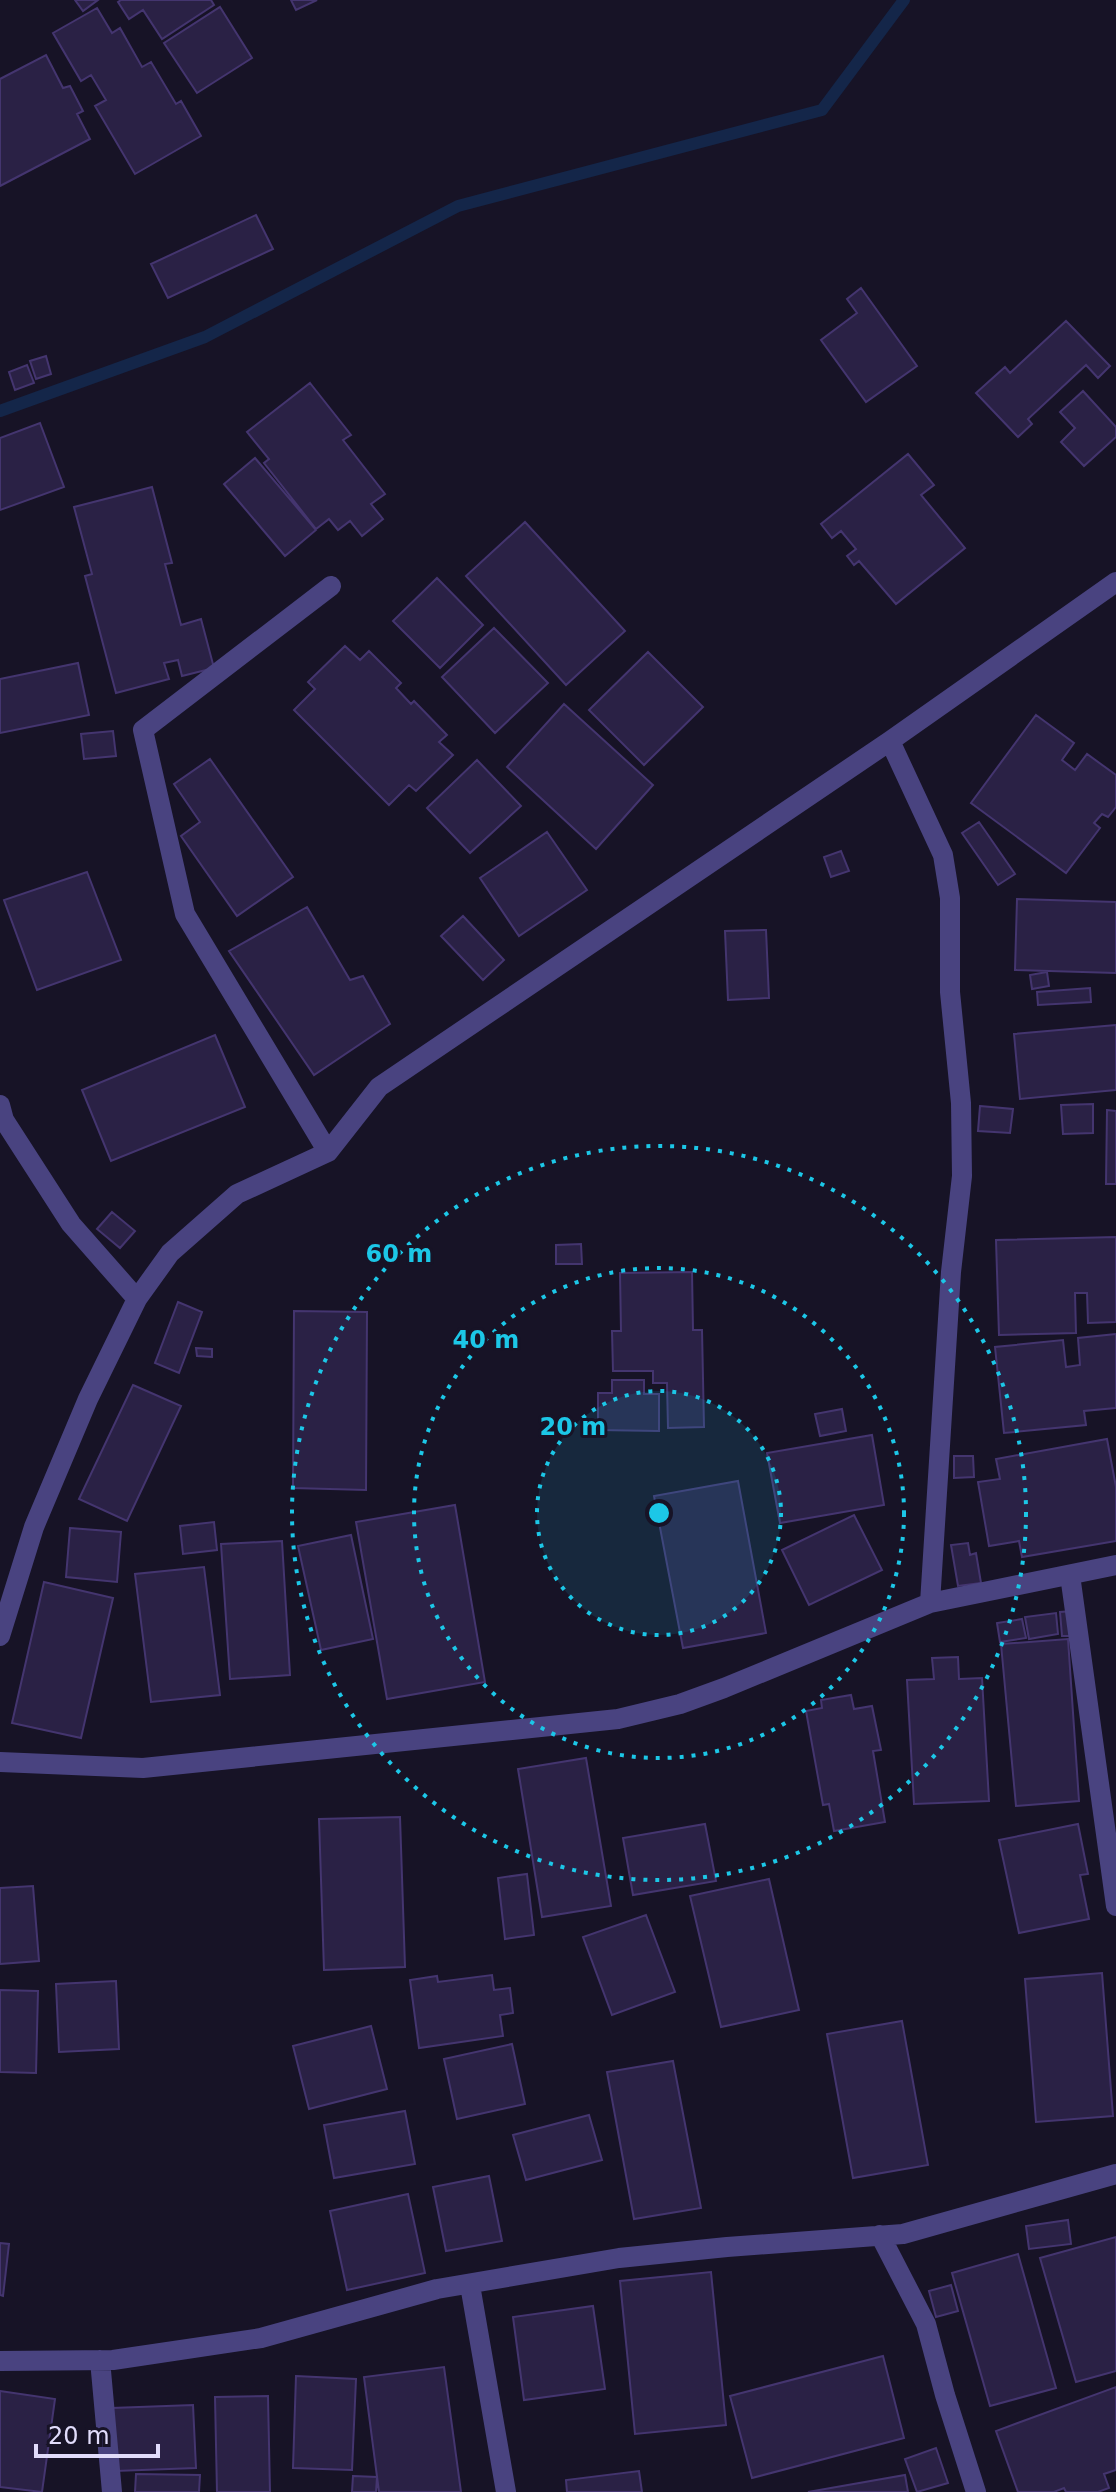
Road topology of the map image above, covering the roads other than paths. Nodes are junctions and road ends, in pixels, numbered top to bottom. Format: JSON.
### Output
{"nodes":[{"id":1,"x":1116,"y":582,"type":"edge"},
{"id":2,"x":331,"y":586,"type":"dead end"},
{"id":3,"x":890,"y":741,"type":"junction"},
{"id":4,"x":0,"y":1105,"type":"edge"},
{"id":5,"x":328,"y":1152,"type":"junction"},
{"id":6,"x":137,"y":1299,"type":"junction"},
{"id":7,"x":1116,"y":1565,"type":"edge"},
{"id":8,"x":1070,"y":1575,"type":"junction"},
{"id":9,"x":930,"y":1603,"type":"junction"},
{"id":10,"x":0,"y":1636,"type":"edge"},
{"id":11,"x":0,"y":1762,"type":"edge"},
{"id":12,"x":1116,"y":1906,"type":"edge"},
{"id":13,"x":1116,"y":2174,"type":"edge"},
{"id":14,"x":880,"y":2235,"type":"junction"},
{"id":15,"x":470,"y":2285,"type":"junction"},
{"id":16,"x":100,"y":2360,"type":"junction"},
{"id":17,"x":0,"y":2361,"type":"edge"},
{"id":18,"x":112,"y":2492,"type":"edge"},
{"id":19,"x":506,"y":2492,"type":"edge"},
{"id":20,"x":976,"y":2492,"type":"edge"}],
"edges":[{"from":1,"to":3,"type":"street"},
{"from":2,"to":5,"type":"street"},
{"from":3,"to":5,"type":"street"},
{"from":3,"to":9,"type":"street"},
{"from":4,"to":6,"type":"street"},
{"from":5,"to":6,"type":"street"},
{"from":6,"to":10,"type":"street"},
{"from":7,"to":8,"type":"street"},
{"from":8,"to":9,"type":"street"},
{"from":8,"to":12,"type":"street"},
{"from":9,"to":11,"type":"street"},
{"from":13,"to":14,"type":"street"},
{"from":14,"to":15,"type":"street"},
{"from":14,"to":20,"type":"street"},
{"from":15,"to":16,"type":"street"},
{"from":15,"to":19,"type":"street"},
{"from":16,"to":17,"type":"street"},
{"from":16,"to":18,"type":"street"}]}
